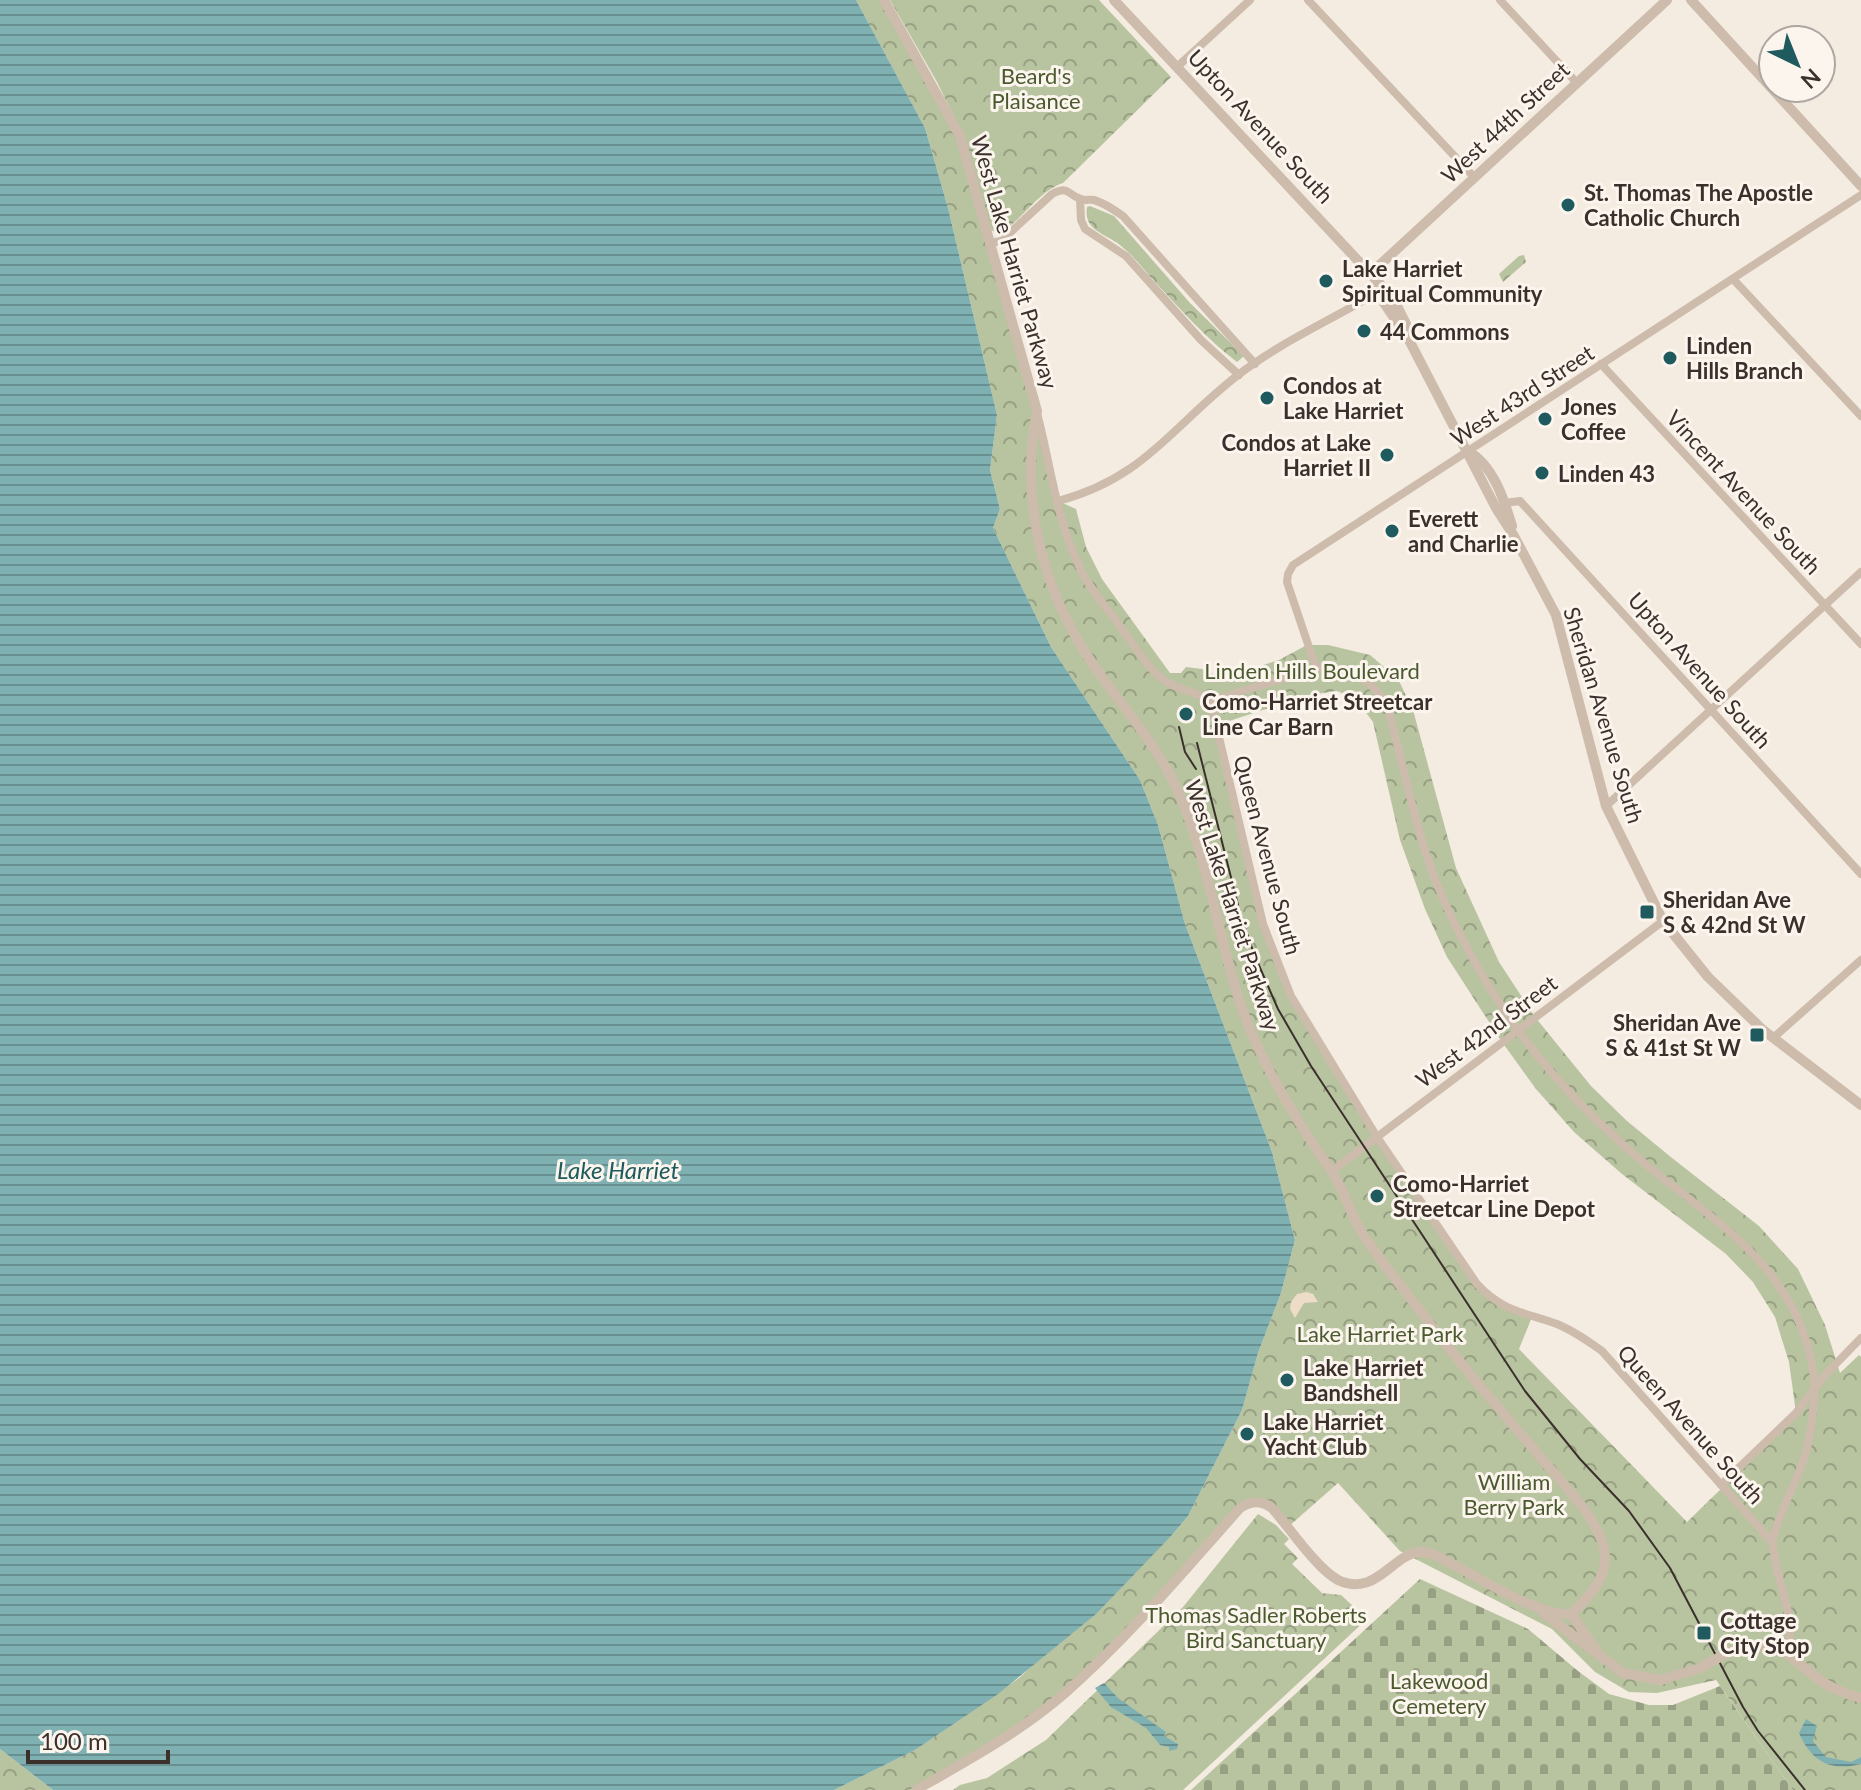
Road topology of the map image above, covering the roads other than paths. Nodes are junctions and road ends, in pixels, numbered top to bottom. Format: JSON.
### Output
{"nodes":[{"id":1,"x":884,"y":0,"type":"edge"},
{"id":2,"x":1114,"y":0,"type":"edge"},
{"id":3,"x":1250,"y":0,"type":"edge"},
{"id":4,"x":1308,"y":0,"type":"edge"},
{"id":5,"x":1500,"y":0,"type":"edge"},
{"id":6,"x":1667,"y":0,"type":"edge"},
{"id":7,"x":1691,"y":0,"type":"edge"},
{"id":8,"x":1177,"y":67,"type":"junction"},
{"id":9,"x":1577,"y":83,"type":"junction"},
{"id":10,"x":1475,"y":178,"type":"junction"},
{"id":11,"x":1861,"y":186,"type":"edge"},
{"id":12,"x":1861,"y":195,"type":"edge"},
{"id":13,"x":1080,"y":199,"type":"junction"},
{"id":14,"x":989,"y":243,"type":"junction"},
{"id":15,"x":1374,"y":277,"type":"junction"},
{"id":16,"x":1733,"y":279,"type":"junction"},
{"id":17,"x":1255,"y":364,"type":"junction"},
{"id":18,"x":1601,"y":364,"type":"junction"},
{"id":19,"x":1239,"y":375,"type":"junction"},
{"id":20,"x":1037,"y":411,"type":"junction"},
{"id":21,"x":1861,"y":416,"type":"edge"},
{"id":22,"x":1468,"y":451,"type":"junction"},
{"id":23,"x":1058,"y":501,"type":"junction"},
{"id":24,"x":1505,"y":503,"type":"junction"},
{"id":25,"x":1514,"y":536,"type":"junction"},
{"id":26,"x":1861,"y":572,"type":"edge"},
{"id":27,"x":1825,"y":605,"type":"junction"},
{"id":28,"x":1861,"y":644,"type":"edge"},
{"id":29,"x":1316,"y":668,"type":"junction"},
{"id":30,"x":1206,"y":697,"type":"junction"},
{"id":31,"x":1710,"y":712,"type":"junction"},
{"id":32,"x":1606,"y":806,"type":"junction"},
{"id":33,"x":1861,"y":874,"type":"edge"},
{"id":34,"x":1663,"y":921,"type":"junction"},
{"id":35,"x":1861,"y":960,"type":"edge"},
{"id":36,"x":1518,"y":1030,"type":"junction"},
{"id":37,"x":1773,"y":1038,"type":"junction"},
{"id":38,"x":1861,"y":1105,"type":"edge"},
{"id":39,"x":1377,"y":1137,"type":"junction"},
{"id":40,"x":1332,"y":1171,"type":"junction"},
{"id":41,"x":1859,"y":1343,"type":"edge"},
{"id":42,"x":1815,"y":1390,"type":"junction"},
{"id":43,"x":1721,"y":1485,"type":"junction"},
{"id":44,"x":1772,"y":1542,"type":"junction"},
{"id":45,"x":1533,"y":1605,"type":"junction"},
{"id":46,"x":1571,"y":1614,"type":"junction"},
{"id":47,"x":1787,"y":1652,"type":"junction"},
{"id":48,"x":1600,"y":1656,"type":"junction"},
{"id":49,"x":1861,"y":1698,"type":"edge"},
{"id":50,"x":916,"y":1790,"type":"edge"}],
"edges":[{"from":1,"to":14,"type":"street","name":"West Lake Harriet Parkway"},
{"from":2,"to":8,"type":"street","name":"Upton Avenue South"},
{"from":3,"to":8,"type":"street"},
{"from":4,"to":10,"type":"street"},
{"from":5,"to":9,"type":"street"},
{"from":6,"to":9,"type":"street","name":"West 44th Street"},
{"from":7,"to":11,"type":"street"},
{"from":8,"to":15,"type":"street","name":"Upton Avenue South"},
{"from":9,"to":10,"type":"street","name":"West 44th Street"},
{"from":10,"to":15,"type":"street","name":"West 44th Street"},
{"from":12,"to":16,"type":"street","name":"West 43rd Street"},
{"from":13,"to":14,"type":"street"},
{"from":13,"to":17,"type":"street"},
{"from":13,"to":19,"type":"street"},
{"from":14,"to":20,"type":"street","name":"West Lake Harriet Parkway"},
{"from":15,"to":17,"type":"street","name":"West 44th Street"},
{"from":15,"to":22,"type":"street","name":"Upton Avenue South"},
{"from":16,"to":18,"type":"street","name":"West 43rd Street"},
{"from":16,"to":21,"type":"street"},
{"from":17,"to":19,"type":"street","name":"West 44th Street"},
{"from":18,"to":22,"type":"street","name":"West 43rd Street"},
{"from":18,"to":27,"type":"street","name":"Vincent Avenue South"},
{"from":19,"to":23,"type":"street","name":"West 44th Street"},
{"from":20,"to":23,"type":"street","name":"West Lake Harriet Parkway"},
{"from":20,"to":40,"type":"street","name":"West Lake Harriet Parkway"},
{"from":22,"to":24,"type":"street","name":"Sheridan Avenue South"},
{"from":22,"to":25,"type":"street","name":"Sheridan Avenue South"},
{"from":22,"to":29,"type":"street","name":"West 43rd Street"},
{"from":23,"to":30,"type":"street","name":"West Lake Harriet Parkway","bridge":true},
{"from":24,"to":25,"type":"street","name":"Sheridan Avenue South"},
{"from":24,"to":31,"type":"street","name":"Upton Avenue South"},
{"from":25,"to":32,"type":"street","name":"Sheridan Avenue South"},
{"from":26,"to":27,"type":"street"},
{"from":27,"to":28,"type":"street","name":"Vincent Avenue South"},
{"from":27,"to":31,"type":"street"},
{"from":29,"to":30,"type":"street"},
{"from":29,"to":36,"type":"street"},
{"from":30,"to":39,"type":"street","name":"Queen Avenue South"},
{"from":31,"to":32,"type":"street"},
{"from":31,"to":33,"type":"street","name":"Upton Avenue South"},
{"from":32,"to":34,"type":"street","name":"Sheridan Avenue South"},
{"from":34,"to":36,"type":"street","name":"West 42nd Street"},
{"from":34,"to":37,"type":"street","name":"Sheridan Avenue South"},
{"from":35,"to":37,"type":"street"},
{"from":36,"to":39,"type":"street","name":"West 42nd Street"},
{"from":36,"to":42,"type":"street"},
{"from":37,"to":38,"type":"street","name":"Sheridan Avenue South"},
{"from":39,"to":40,"type":"street","name":"West 42nd Street"},
{"from":39,"to":43,"type":"street","name":"Queen Avenue South"},
{"from":40,"to":46,"type":"street","name":"West Lake Harriet Parkway"},
{"from":41,"to":42,"type":"street"},
{"from":42,"to":43,"type":"street"},
{"from":42,"to":44,"type":"street"},
{"from":43,"to":44,"type":"street","name":"Queen Avenue South"},
{"from":44,"to":47,"type":"street"},
{"from":45,"to":46,"type":"street"},
{"from":45,"to":48,"type":"street"},
{"from":45,"to":50,"type":"street"},
{"from":46,"to":48,"type":"street"},
{"from":47,"to":48,"type":"street","bridge":true},
{"from":47,"to":49,"type":"street"}]}
